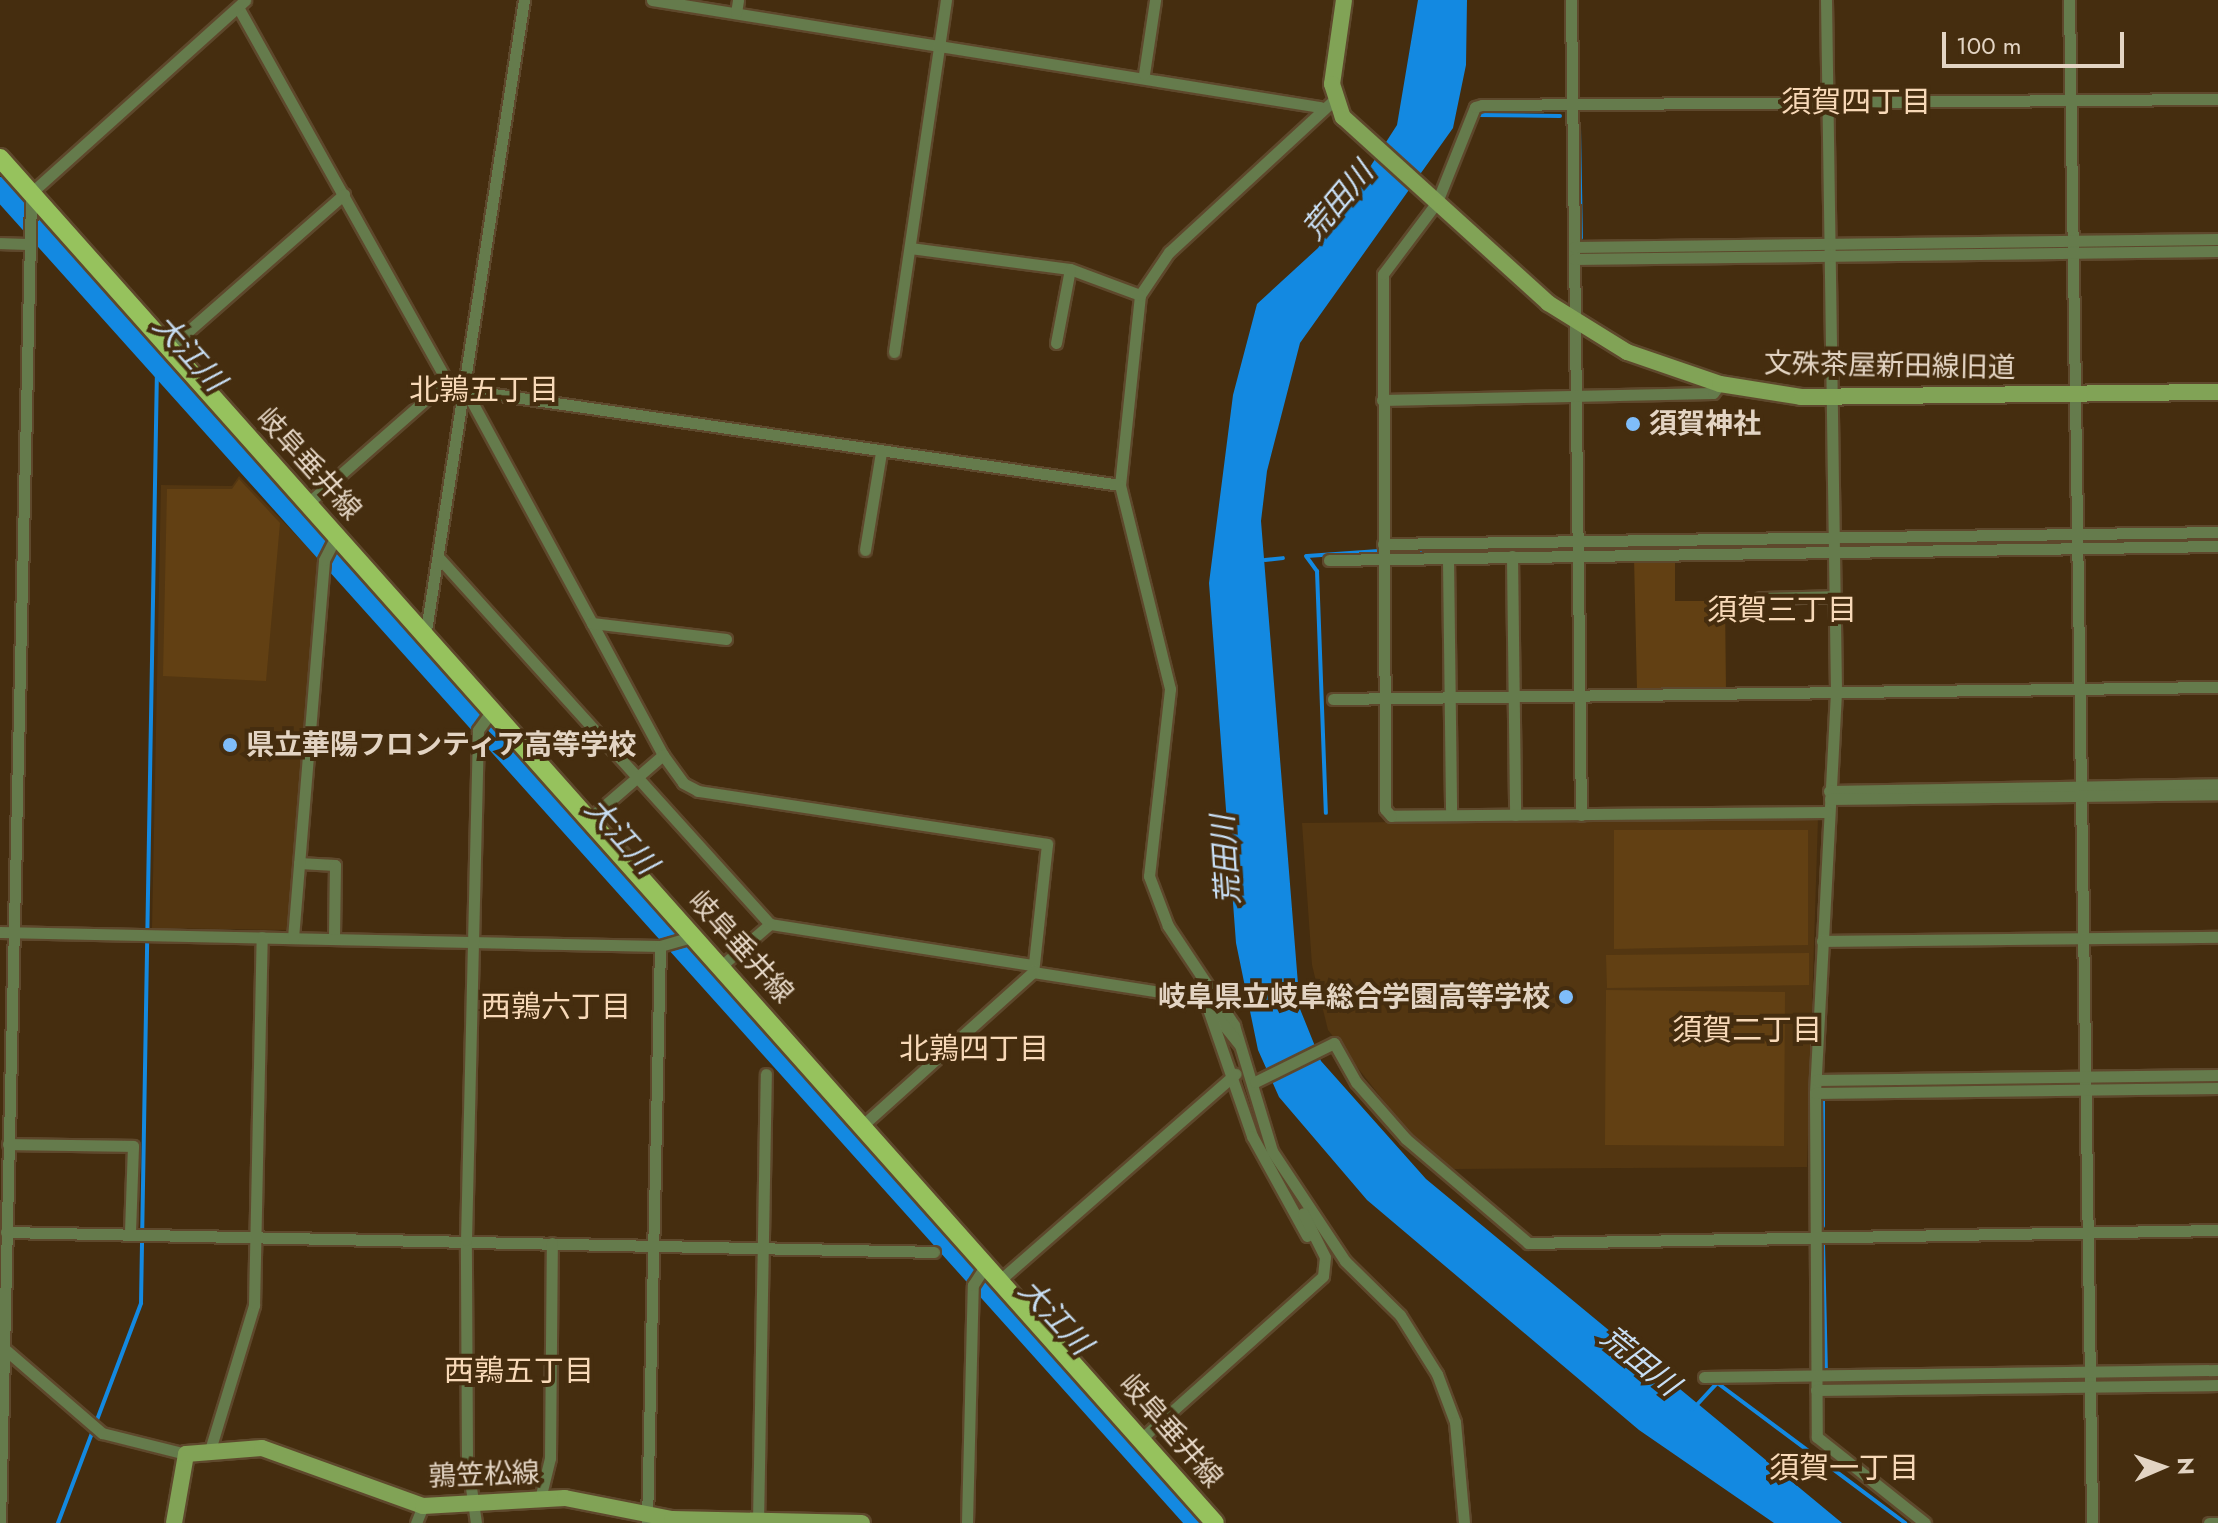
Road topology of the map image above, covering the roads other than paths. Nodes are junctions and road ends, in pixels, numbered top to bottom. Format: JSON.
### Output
{"nodes":[{"id":1,"x":524,"y":0,"type":"edge"},
{"id":2,"x":652,"y":0,"type":"edge"},
{"id":3,"x":738,"y":0,"type":"edge"},
{"id":4,"x":946,"y":0,"type":"edge"},
{"id":5,"x":1155,"y":0,"type":"edge"},
{"id":6,"x":1344,"y":0,"type":"edge"},
{"id":7,"x":1571,"y":0,"type":"edge"},
{"id":8,"x":1826,"y":0,"type":"edge"},
{"id":9,"x":2069,"y":0,"type":"edge"},
{"id":10,"x":242,"y":4,"type":"edge"},
{"id":11,"x":736,"y":13,"type":"junction"},
{"id":12,"x":940,"y":44,"type":"junction"},
{"id":13,"x":1144,"y":74,"type":"junction"},
{"id":14,"x":2218,"y":99,"type":"edge"},
{"id":15,"x":2072,"y":102,"type":"junction"},
{"id":16,"x":1327,"y":104,"type":"junction"},
{"id":17,"x":1828,"y":104,"type":"junction"},
{"id":18,"x":1572,"y":109,"type":"junction"},
{"id":19,"x":0,"y":158,"type":"edge"},
{"id":20,"x":344,"y":194,"type":"junction"},
{"id":21,"x":1434,"y":199,"type":"junction"},
{"id":22,"x":31,"y":201,"type":"junction"},
{"id":23,"x":2218,"y":239,"type":"edge"},
{"id":24,"x":0,"y":243,"type":"edge"},
{"id":25,"x":29,"y":244,"type":"junction"},
{"id":26,"x":1830,"y":244,"type":"junction"},
{"id":27,"x":2074,"y":247,"type":"junction"},
{"id":28,"x":910,"y":248,"type":"junction"},
{"id":29,"x":2218,"y":251,"type":"edge"},
{"id":30,"x":1574,"y":253,"type":"junction"},
{"id":31,"x":1830,"y":257,"type":"junction"},
{"id":32,"x":1070,"y":269,"type":"junction"},
{"id":33,"x":1140,"y":295,"type":"junction"},
{"id":34,"x":1575,"y":324,"type":"junction"},
{"id":35,"x":1056,"y":343,"type":"dead end"},
{"id":36,"x":169,"y":348,"type":"junction"},
{"id":37,"x":894,"y":352,"type":"dead end"},
{"id":38,"x":447,"y":381,"type":"junction"},
{"id":39,"x":1720,"y":384,"type":"junction"},
{"id":40,"x":2218,"y":392,"type":"edge"},
{"id":41,"x":2076,"y":393,"type":"junction"},
{"id":42,"x":465,"y":394,"type":"junction"},
{"id":43,"x":1832,"y":397,"type":"junction"},
{"id":44,"x":1577,"y":399,"type":"junction"},
{"id":45,"x":1382,"y":400,"type":"junction"},
{"id":46,"x":881,"y":452,"type":"junction"},
{"id":47,"x":1120,"y":485,"type":"junction"},
{"id":48,"x":307,"y":504,"type":"junction"},
{"id":49,"x":2218,"y":532,"type":"edge"},
{"id":50,"x":2079,"y":534,"type":"junction"},
{"id":51,"x":1835,"y":537,"type":"junction"},
{"id":52,"x":333,"y":539,"type":"junction"},
{"id":53,"x":1577,"y":542,"type":"junction"},
{"id":54,"x":1383,"y":544,"type":"junction"},
{"id":55,"x":2218,"y":546,"type":"edge"},
{"id":56,"x":2080,"y":548,"type":"junction"},
{"id":57,"x":865,"y":550,"type":"dead end"},
{"id":58,"x":1835,"y":552,"type":"junction"},
{"id":59,"x":1512,"y":556,"type":"junction"},
{"id":60,"x":1578,"y":556,"type":"junction"},
{"id":61,"x":1448,"y":558,"type":"junction"},
{"id":62,"x":440,"y":559,"type":"junction"},
{"id":63,"x":1383,"y":559,"type":"junction"},
{"id":64,"x":1329,"y":560,"type":"dead end"},
{"id":65,"x":1835,"y":596,"type":"junction"},
{"id":66,"x":1760,"y":598,"type":"dead end"},
{"id":67,"x":592,"y":623,"type":"junction"},
{"id":68,"x":425,"y":637,"type":"junction"},
{"id":69,"x":726,"y":639,"type":"dead end"},
{"id":70,"x":2218,"y":687,"type":"edge"},
{"id":71,"x":2081,"y":688,"type":"junction"},
{"id":72,"x":1836,"y":692,"type":"junction"},
{"id":73,"x":1579,"y":695,"type":"junction"},
{"id":74,"x":1513,"y":696,"type":"junction"},
{"id":75,"x":1450,"y":698,"type":"junction"},
{"id":76,"x":1333,"y":699,"type":"dead end"},
{"id":77,"x":1383,"y":699,"type":"junction"},
{"id":78,"x":489,"y":714,"type":"junction"},
{"id":79,"x":663,"y":755,"type":"junction"},
{"id":80,"x":640,"y":775,"type":"junction"},
{"id":81,"x":2218,"y":784,"type":"edge"},
{"id":82,"x":2085,"y":791,"type":"junction"},
{"id":83,"x":2218,"y":794,"type":"edge"},
{"id":84,"x":1830,"y":795,"type":"junction"},
{"id":85,"x":1827,"y":812,"type":"junction"},
{"id":86,"x":1451,"y":814,"type":"junction"},
{"id":87,"x":1515,"y":815,"type":"junction"},
{"id":88,"x":1581,"y":815,"type":"junction"},
{"id":89,"x":589,"y":819,"type":"junction"},
{"id":90,"x":299,"y":863,"type":"junction"},
{"id":91,"x":770,"y":924,"type":"junction"},
{"id":92,"x":0,"y":932,"type":"edge"},
{"id":93,"x":14,"y":932,"type":"junction"},
{"id":94,"x":262,"y":937,"type":"junction"},
{"id":95,"x":2218,"y":937,"type":"edge"},
{"id":96,"x":293,"y":938,"type":"junction"},
{"id":97,"x":334,"y":939,"type":"junction"},
{"id":98,"x":2084,"y":939,"type":"junction"},
{"id":99,"x":473,"y":941,"type":"junction"},
{"id":100,"x":684,"y":941,"type":"junction"},
{"id":101,"x":1822,"y":941,"type":"junction"},
{"id":102,"x":660,"y":946,"type":"junction"},
{"id":103,"x":720,"y":967,"type":"junction"},
{"id":104,"x":1033,"y":968,"type":"junction"},
{"id":105,"x":1206,"y":1003,"type":"junction"},
{"id":106,"x":1242,"y":1047,"type":"junction"},
{"id":107,"x":766,"y":1074,"type":"dead end"},
{"id":108,"x":1235,"y":1074,"type":"junction"},
{"id":109,"x":2218,"y":1075,"type":"edge"},
{"id":110,"x":1261,"y":1079,"type":"junction"},
{"id":111,"x":2087,"y":1083,"type":"junction"},
{"id":112,"x":1815,"y":1086,"type":"junction"},
{"id":113,"x":2218,"y":1088,"type":"edge"},
{"id":114,"x":5,"y":1107,"type":"edge"},
{"id":115,"x":863,"y":1125,"type":"junction"},
{"id":116,"x":8,"y":1144,"type":"junction"},
{"id":117,"x":1299,"y":1197,"type":"junction"},
{"id":118,"x":2218,"y":1230,"type":"edge"},
{"id":119,"x":6,"y":1232,"type":"junction"},
{"id":120,"x":2089,"y":1232,"type":"junction"},
{"id":121,"x":130,"y":1234,"type":"junction"},
{"id":122,"x":1813,"y":1236,"type":"junction"},
{"id":123,"x":256,"y":1237,"type":"junction"},
{"id":124,"x":466,"y":1240,"type":"junction"},
{"id":125,"x":552,"y":1243,"type":"junction"},
{"id":126,"x":653,"y":1245,"type":"junction"},
{"id":127,"x":763,"y":1247,"type":"junction"},
{"id":128,"x":934,"y":1252,"type":"dead end"},
{"id":129,"x":1325,"y":1264,"type":"junction"},
{"id":130,"x":983,"y":1268,"type":"junction"},
{"id":131,"x":1000,"y":1280,"type":"junction"},
{"id":132,"x":2,"y":1346,"type":"edge"},
{"id":133,"x":2218,"y":1370,"type":"edge"},
{"id":134,"x":2091,"y":1372,"type":"junction"},
{"id":135,"x":1816,"y":1374,"type":"junction"},
{"id":136,"x":1704,"y":1377,"type":"dead end"},
{"id":137,"x":2218,"y":1385,"type":"edge"},
{"id":138,"x":2091,"y":1386,"type":"junction"},
{"id":139,"x":1816,"y":1390,"type":"junction"},
{"id":140,"x":1141,"y":1439,"type":"junction"},
{"id":141,"x":210,"y":1450,"type":"junction"},
{"id":142,"x":186,"y":1454,"type":"junction"},
{"id":143,"x":540,"y":1499,"type":"junction"},
{"id":144,"x":470,"y":1501,"type":"junction"},
{"id":145,"x":423,"y":1506,"type":"junction"},
{"id":146,"x":647,"y":1519,"type":"edge"},
{"id":147,"x":758,"y":1522,"type":"edge"},
{"id":148,"x":1212,"y":1522,"type":"edge"},
{"id":149,"x":0,"y":1523,"type":"edge"},
{"id":150,"x":174,"y":1523,"type":"edge"},
{"id":151,"x":416,"y":1523,"type":"edge"},
{"id":152,"x":476,"y":1523,"type":"edge"},
{"id":153,"x":862,"y":1523,"type":"edge"},
{"id":154,"x":967,"y":1523,"type":"edge"},
{"id":155,"x":1464,"y":1523,"type":"edge"},
{"id":156,"x":1925,"y":1523,"type":"edge"},
{"id":157,"x":2092,"y":1523,"type":"edge"},
{"id":158,"x":2209,"y":1523,"type":"edge"},
{"id":159,"x":2218,"y":1523,"type":"edge"}],
"edges":[{"from":1,"to":42,"type":"street"},
{"from":2,"to":11,"type":"street"},
{"from":3,"to":11,"type":"street"},
{"from":4,"to":12,"type":"street"},
{"from":5,"to":13,"type":"street"},
{"from":6,"to":16,"type":"street"},
{"from":7,"to":18,"type":"street"},
{"from":8,"to":17,"type":"street"},
{"from":9,"to":15,"type":"street"},
{"from":10,"to":20,"type":"street"},
{"from":10,"to":22,"type":"street"},
{"from":11,"to":12,"type":"street"},
{"from":12,"to":13,"type":"street"},
{"from":12,"to":28,"type":"street"},
{"from":13,"to":16,"type":"street"},
{"from":14,"to":15,"type":"street"},
{"from":15,"to":17,"type":"street"},
{"from":15,"to":27,"type":"street"},
{"from":16,"to":21,"type":"street","name":"文殊茶屋新田線旧道"},
{"from":16,"to":33,"type":"street"},
{"from":17,"to":18,"type":"street"},
{"from":17,"to":26,"type":"street"},
{"from":18,"to":21,"type":"street"},
{"from":18,"to":30,"type":"street"},
{"from":19,"to":22,"type":"main road","name":"岐阜垂井線"},
{"from":20,"to":36,"type":"street"},
{"from":20,"to":38,"type":"street"},
{"from":21,"to":34,"type":"street","name":"文殊茶屋新田線旧道"},
{"from":21,"to":45,"type":"street"},
{"from":22,"to":25,"type":"street"},
{"from":22,"to":36,"type":"main road","name":"岐阜垂井線"},
{"from":23,"to":27,"type":"street"},
{"from":24,"to":25,"type":"street"},
{"from":25,"to":93,"type":"street"},
{"from":26,"to":27,"type":"street"},
{"from":26,"to":30,"type":"street"},
{"from":26,"to":31,"type":"street"},
{"from":27,"to":29,"type":"street"},
{"from":27,"to":31,"type":"street"},
{"from":27,"to":41,"type":"street"},
{"from":28,"to":32,"type":"street"},
{"from":28,"to":37,"type":"street"},
{"from":30,"to":31,"type":"street"},
{"from":30,"to":34,"type":"street"},
{"from":31,"to":43,"type":"street"},
{"from":32,"to":33,"type":"street"},
{"from":32,"to":35,"type":"street"},
{"from":33,"to":47,"type":"street"},
{"from":34,"to":39,"type":"street","name":"文殊茶屋新田線旧道"},
{"from":34,"to":44,"type":"street"},
{"from":36,"to":48,"type":"main road","name":"岐阜垂井線"},
{"from":38,"to":42,"type":"street"},
{"from":38,"to":48,"type":"street"},
{"from":39,"to":43,"type":"street","name":"文殊茶屋新田線旧道"},
{"from":39,"to":44,"type":"street"},
{"from":40,"to":41,"type":"street","name":"文殊茶屋新田線旧道"},
{"from":41,"to":43,"type":"street","name":"文殊茶屋新田線旧道"},
{"from":41,"to":50,"type":"street"},
{"from":42,"to":46,"type":"street"},
{"from":42,"to":62,"type":"street"},
{"from":42,"to":67,"type":"street"},
{"from":43,"to":51,"type":"street"},
{"from":44,"to":45,"type":"street"},
{"from":44,"to":53,"type":"street"},
{"from":45,"to":54,"type":"street"},
{"from":46,"to":47,"type":"street"},
{"from":46,"to":57,"type":"street"},
{"from":47,"to":106,"type":"street"},
{"from":48,"to":52,"type":"main road","name":"岐阜垂井線"},
{"from":49,"to":50,"type":"street"},
{"from":50,"to":51,"type":"street"},
{"from":50,"to":56,"type":"street"},
{"from":51,"to":53,"type":"street"},
{"from":51,"to":58,"type":"street"},
{"from":52,"to":68,"type":"main road","name":"岐阜垂井線"},
{"from":52,"to":90,"type":"street"},
{"from":53,"to":54,"type":"street"},
{"from":53,"to":60,"type":"street"},
{"from":54,"to":63,"type":"street"},
{"from":55,"to":56,"type":"street"},
{"from":56,"to":58,"type":"street"},
{"from":56,"to":71,"type":"street"},
{"from":58,"to":60,"type":"street"},
{"from":58,"to":65,"type":"street"},
{"from":59,"to":60,"type":"street"},
{"from":59,"to":61,"type":"street"},
{"from":59,"to":74,"type":"street"},
{"from":60,"to":73,"type":"street"},
{"from":61,"to":63,"type":"street"},
{"from":61,"to":75,"type":"street"},
{"from":62,"to":68,"type":"street"},
{"from":62,"to":80,"type":"street"},
{"from":63,"to":64,"type":"street"},
{"from":63,"to":77,"type":"street"},
{"from":65,"to":66,"type":"street"},
{"from":65,"to":72,"type":"street"},
{"from":67,"to":69,"type":"street"},
{"from":67,"to":79,"type":"street"},
{"from":68,"to":78,"type":"main road","name":"岐阜垂井線"},
{"from":70,"to":71,"type":"street"},
{"from":71,"to":72,"type":"street"},
{"from":71,"to":82,"type":"street"},
{"from":72,"to":73,"type":"street"},
{"from":72,"to":84,"type":"street"},
{"from":73,"to":74,"type":"street"},
{"from":73,"to":88,"type":"street"},
{"from":74,"to":75,"type":"street"},
{"from":74,"to":87,"type":"street"},
{"from":75,"to":77,"type":"street"},
{"from":75,"to":86,"type":"street"},
{"from":76,"to":77,"type":"street"},
{"from":77,"to":86,"type":"street"},
{"from":78,"to":89,"type":"main road","name":"岐阜垂井線"},
{"from":78,"to":99,"type":"street"},
{"from":79,"to":80,"type":"street"},
{"from":79,"to":104,"type":"street"},
{"from":80,"to":89,"type":"street"},
{"from":80,"to":91,"type":"street"},
{"from":81,"to":82,"type":"street"},
{"from":82,"to":83,"type":"street"},
{"from":82,"to":84,"type":"street"},
{"from":82,"to":98,"type":"street"},
{"from":84,"to":85,"type":"street"},
{"from":85,"to":88,"type":"street"},
{"from":85,"to":101,"type":"street"},
{"from":86,"to":87,"type":"street"},
{"from":87,"to":88,"type":"street"},
{"from":89,"to":100,"type":"main road","name":"岐阜垂井線"},
{"from":90,"to":96,"type":"street"},
{"from":90,"to":97,"type":"street"},
{"from":91,"to":103,"type":"street"},
{"from":91,"to":104,"type":"street"},
{"from":92,"to":93,"type":"street"},
{"from":93,"to":94,"type":"street"},
{"from":93,"to":114,"type":"street"},
{"from":94,"to":96,"type":"street"},
{"from":94,"to":123,"type":"street"},
{"from":95,"to":98,"type":"street"},
{"from":96,"to":97,"type":"street"},
{"from":97,"to":99,"type":"street"},
{"from":98,"to":101,"type":"street"},
{"from":98,"to":111,"type":"street"},
{"from":99,"to":102,"type":"street"},
{"from":99,"to":124,"type":"street"},
{"from":100,"to":102,"type":"street"},
{"from":100,"to":103,"type":"main road","name":"岐阜垂井線"},
{"from":101,"to":112,"type":"street"},
{"from":102,"to":126,"type":"street"},
{"from":103,"to":115,"type":"main road","name":"岐阜垂井線"},
{"from":104,"to":105,"type":"street"},
{"from":104,"to":115,"type":"street"},
{"from":105,"to":106,"type":"street"},
{"from":105,"to":108,"type":"street"},
{"from":106,"to":110,"type":"street"},
{"from":107,"to":127,"type":"street"},
{"from":108,"to":129,"type":"street"},
{"from":108,"to":131,"type":"street"},
{"from":109,"to":111,"type":"street"},
{"from":110,"to":117,"type":"street"},
{"from":110,"to":122,"type":"street"},
{"from":111,"to":112,"type":"street"},
{"from":111,"to":113,"type":"street"},
{"from":111,"to":120,"type":"street"},
{"from":112,"to":122,"type":"street"},
{"from":114,"to":116,"type":"street"},
{"from":115,"to":130,"type":"main road","name":"岐阜垂井線"},
{"from":116,"to":119,"type":"street"},
{"from":116,"to":121,"type":"street"},
{"from":117,"to":129,"type":"street"},
{"from":117,"to":155,"type":"street"},
{"from":118,"to":120,"type":"street"},
{"from":119,"to":121,"type":"street"},
{"from":119,"to":132,"type":"street"},
{"from":120,"to":122,"type":"street"},
{"from":120,"to":134,"type":"street"},
{"from":121,"to":123,"type":"street"},
{"from":122,"to":135,"type":"street"},
{"from":123,"to":124,"type":"street"},
{"from":123,"to":141,"type":"street"},
{"from":124,"to":125,"type":"street"},
{"from":124,"to":144,"type":"street"},
{"from":125,"to":126,"type":"street"},
{"from":125,"to":143,"type":"street"},
{"from":126,"to":127,"type":"street"},
{"from":126,"to":146,"type":"street"},
{"from":127,"to":128,"type":"street"},
{"from":127,"to":147,"type":"street"},
{"from":129,"to":140,"type":"street"},
{"from":130,"to":131,"type":"main road","name":"岐阜垂井線"},
{"from":130,"to":154,"type":"street"},
{"from":131,"to":140,"type":"main road","name":"岐阜垂井線"},
{"from":132,"to":142,"type":"street"},
{"from":132,"to":149,"type":"street"},
{"from":133,"to":134,"type":"street"},
{"from":134,"to":135,"type":"street"},
{"from":134,"to":138,"type":"street"},
{"from":135,"to":136,"type":"street"},
{"from":135,"to":139,"type":"street"},
{"from":137,"to":138,"type":"street"},
{"from":138,"to":139,"type":"street"},
{"from":138,"to":157,"type":"street"},
{"from":139,"to":156,"type":"street"},
{"from":140,"to":148,"type":"main road","name":"岐阜垂井線"},
{"from":141,"to":142,"type":"street","name":"鶉笠松線"},
{"from":141,"to":145,"type":"street","name":"鶉笠松線"},
{"from":142,"to":150,"type":"street"},
{"from":143,"to":144,"type":"street","name":"鶉笠松線"},
{"from":143,"to":146,"type":"street","name":"鶉笠松線"},
{"from":144,"to":145,"type":"street","name":"鶉笠松線"},
{"from":144,"to":152,"type":"street"},
{"from":145,"to":151,"type":"street"},
{"from":146,"to":147,"type":"street","name":"鶉笠松線"},
{"from":147,"to":153,"type":"street","name":"鶉笠松線"},
{"from":158,"to":159,"type":"street"}]}
